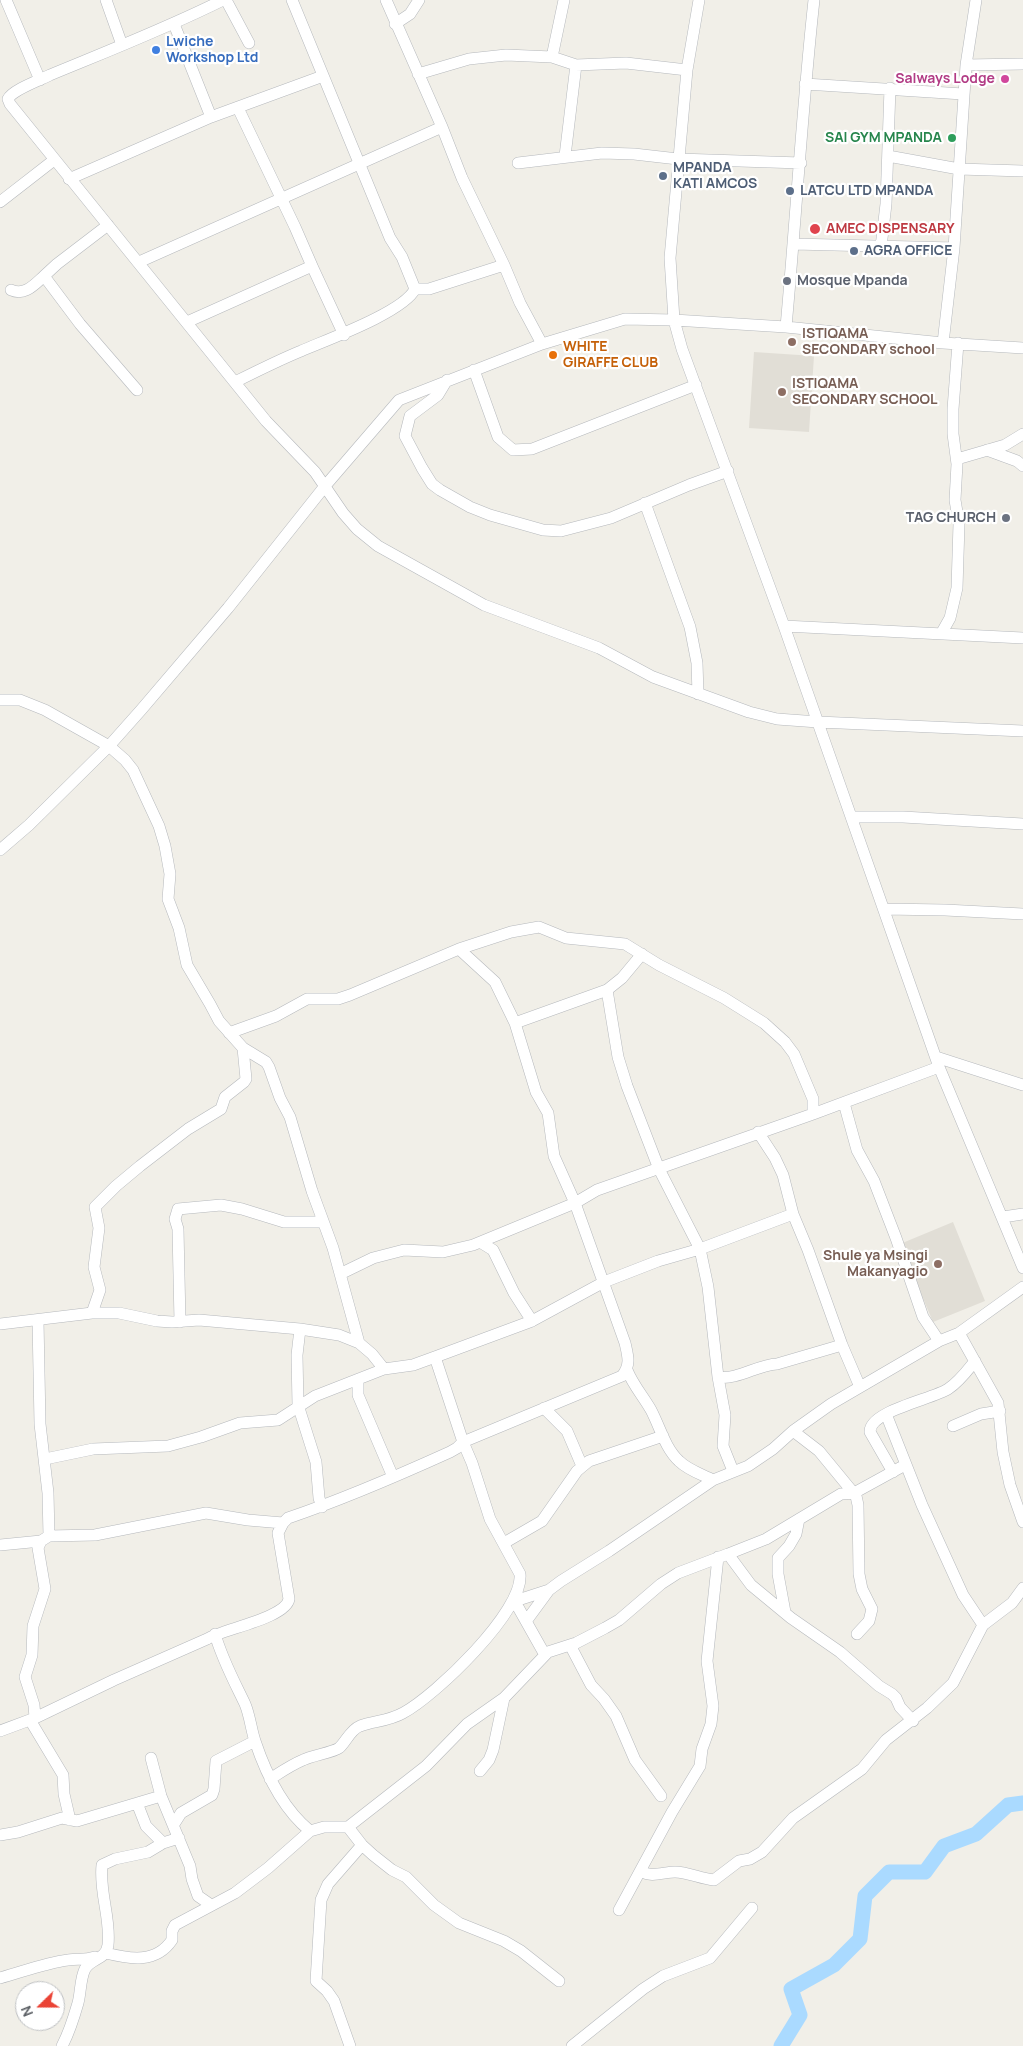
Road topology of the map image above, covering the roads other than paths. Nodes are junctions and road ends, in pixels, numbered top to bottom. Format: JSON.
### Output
{"nodes":[{"id":1,"x":6,"y":0,"type":"edge"},
{"id":2,"x":106,"y":0,"type":"edge"},
{"id":3,"x":224,"y":0,"type":"edge"},
{"id":4,"x":292,"y":0,"type":"edge"},
{"id":5,"x":386,"y":0,"type":"edge"},
{"id":6,"x":419,"y":0,"type":"edge"},
{"id":7,"x":564,"y":0,"type":"edge"},
{"id":8,"x":699,"y":0,"type":"edge"},
{"id":9,"x":814,"y":0,"type":"edge"},
{"id":10,"x":976,"y":0,"type":"edge"},
{"id":11,"x":174,"y":24,"type":"junction"},
{"id":12,"x":395,"y":24,"type":"junction"},
{"id":13,"x":249,"y":43,"type":"dead end"},
{"id":14,"x":122,"y":45,"type":"junction"},
{"id":15,"x":552,"y":57,"type":"junction"},
{"id":16,"x":1023,"y":64,"type":"edge"},
{"id":17,"x":576,"y":65,"type":"junction"},
{"id":18,"x":966,"y":65,"type":"junction"},
{"id":19,"x":687,"y":70,"type":"junction"},
{"id":20,"x":418,"y":74,"type":"junction"},
{"id":21,"x":323,"y":76,"type":"junction"},
{"id":22,"x":40,"y":80,"type":"junction"},
{"id":23,"x":805,"y":84,"type":"junction"},
{"id":24,"x":890,"y":88,"type":"junction"},
{"id":25,"x":963,"y":94,"type":"junction"},
{"id":26,"x":5,"y":97,"type":"edge"},
{"id":27,"x":238,"y":108,"type":"junction"},
{"id":28,"x":211,"y":117,"type":"junction"},
{"id":29,"x":442,"y":127,"type":"junction"},
{"id":30,"x":565,"y":156,"type":"junction"},
{"id":31,"x":888,"y":156,"type":"junction"},
{"id":32,"x":678,"y":159,"type":"junction"},
{"id":33,"x":54,"y":160,"type":"junction"},
{"id":34,"x":359,"y":163,"type":"junction"},
{"id":35,"x":518,"y":163,"type":"dead end"},
{"id":36,"x":801,"y":163,"type":"junction"},
{"id":37,"x":959,"y":169,"type":"junction"},
{"id":38,"x":1023,"y":171,"type":"edge"},
{"id":39,"x":69,"y":179,"type":"junction"},
{"id":40,"x":282,"y":198,"type":"junction"},
{"id":41,"x":0,"y":202,"type":"edge"},
{"id":42,"x":108,"y":225,"type":"junction"},
{"id":43,"x":794,"y":244,"type":"junction"},
{"id":44,"x":881,"y":247,"type":"junction"},
{"id":45,"x":954,"y":248,"type":"junction"},
{"id":46,"x":139,"y":262,"type":"junction"},
{"id":47,"x":504,"y":265,"type":"junction"},
{"id":48,"x":312,"y":266,"type":"junction"},
{"id":49,"x":44,"y":276,"type":"junction"},
{"id":50,"x":10,"y":290,"type":"dead end"},
{"id":51,"x":416,"y":290,"type":"junction"},
{"id":52,"x":674,"y":320,"type":"junction"},
{"id":53,"x":187,"y":322,"type":"junction"},
{"id":54,"x":786,"y":328,"type":"junction"},
{"id":55,"x":344,"y":335,"type":"junction"},
{"id":56,"x":943,"y":343,"type":"junction"},
{"id":57,"x":542,"y":344,"type":"junction"},
{"id":58,"x":958,"y":344,"type":"junction"},
{"id":59,"x":1023,"y":348,"type":"edge"},
{"id":60,"x":474,"y":370,"type":"junction"},
{"id":61,"x":447,"y":380,"type":"junction"},
{"id":62,"x":235,"y":382,"type":"junction"},
{"id":63,"x":696,"y":385,"type":"junction"},
{"id":64,"x":137,"y":390,"type":"dead end"},
{"id":65,"x":1023,"y":434,"type":"edge"},
{"id":66,"x":987,"y":450,"type":"junction"},
{"id":67,"x":957,"y":459,"type":"junction"},
{"id":68,"x":1023,"y":466,"type":"edge"},
{"id":69,"x":728,"y":471,"type":"junction"},
{"id":70,"x":325,"y":486,"type":"junction"},
{"id":71,"x":645,"y":503,"type":"junction"},
{"id":72,"x":784,"y":626,"type":"junction"},
{"id":73,"x":941,"y":634,"type":"junction"},
{"id":74,"x":1023,"y":638,"type":"edge"},
{"id":75,"x":698,"y":694,"type":"junction"},
{"id":76,"x":0,"y":700,"type":"edge"},
{"id":77,"x":818,"y":722,"type":"junction"},
{"id":78,"x":1023,"y":731,"type":"edge"},
{"id":79,"x":109,"y":746,"type":"junction"},
{"id":80,"x":853,"y":817,"type":"junction"},
{"id":81,"x":1023,"y":824,"type":"edge"},
{"id":82,"x":0,"y":850,"type":"edge"},
{"id":83,"x":884,"y":909,"type":"junction"},
{"id":84,"x":1023,"y":914,"type":"edge"},
{"id":85,"x":459,"y":949,"type":"junction"},
{"id":86,"x":642,"y":954,"type":"junction"},
{"id":87,"x":607,"y":990,"type":"junction"},
{"id":88,"x":515,"y":1023,"type":"junction"},
{"id":89,"x":229,"y":1033,"type":"junction"},
{"id":90,"x":243,"y":1048,"type":"junction"},
{"id":91,"x":938,"y":1062,"type":"junction"},
{"id":92,"x":1023,"y":1085,"type":"edge"},
{"id":93,"x":844,"y":1102,"type":"junction"},
{"id":94,"x":813,"y":1114,"type":"junction"},
{"id":95,"x":758,"y":1132,"type":"junction"},
{"id":96,"x":659,"y":1169,"type":"junction"},
{"id":97,"x":575,"y":1203,"type":"junction"},
{"id":98,"x":792,"y":1214,"type":"junction"},
{"id":99,"x":1023,"y":1214,"type":"edge"},
{"id":100,"x":1003,"y":1217,"type":"junction"},
{"id":101,"x":323,"y":1222,"type":"junction"},
{"id":102,"x":480,"y":1242,"type":"junction"},
{"id":103,"x":700,"y":1249,"type":"junction"},
{"id":104,"x":1023,"y":1268,"type":"edge"},
{"id":105,"x":340,"y":1274,"type":"junction"},
{"id":106,"x":604,"y":1282,"type":"junction"},
{"id":107,"x":1023,"y":1287,"type":"edge"},
{"id":108,"x":92,"y":1313,"type":"junction"},
{"id":109,"x":38,"y":1320,"type":"junction"},
{"id":110,"x":532,"y":1321,"type":"junction"},
{"id":111,"x":180,"y":1322,"type":"junction"},
{"id":112,"x":0,"y":1324,"type":"edge"},
{"id":113,"x":300,"y":1329,"type":"junction"},
{"id":114,"x":959,"y":1333,"type":"junction"},
{"id":115,"x":939,"y":1341,"type":"junction"},
{"id":116,"x":359,"y":1343,"type":"junction"},
{"id":117,"x":842,"y":1345,"type":"junction"},
{"id":118,"x":435,"y":1358,"type":"junction"},
{"id":119,"x":975,"y":1361,"type":"junction"},
{"id":120,"x":384,"y":1370,"type":"junction"},
{"id":121,"x":627,"y":1370,"type":"junction"},
{"id":122,"x":718,"y":1377,"type":"junction"},
{"id":123,"x":358,"y":1380,"type":"junction"},
{"id":124,"x":860,"y":1387,"type":"junction"},
{"id":125,"x":565,"y":1400,"type":"junction"},
{"id":126,"x":298,"y":1406,"type":"junction"},
{"id":127,"x":544,"y":1408,"type":"junction"},
{"id":128,"x":1000,"y":1411,"type":"junction"},
{"id":129,"x":886,"y":1414,"type":"junction"},
{"id":130,"x":556,"y":1418,"type":"junction"},
{"id":131,"x":953,"y":1426,"type":"dead end"},
{"id":132,"x":793,"y":1431,"type":"junction"},
{"id":133,"x":663,"y":1436,"type":"junction"},
{"id":134,"x":463,"y":1442,"type":"junction"},
{"id":135,"x":45,"y":1459,"type":"junction"},
{"id":136,"x":905,"y":1465,"type":"junction"},
{"id":137,"x":582,"y":1466,"type":"junction"},
{"id":138,"x":733,"y":1471,"type":"junction"},
{"id":139,"x":893,"y":1472,"type":"junction"},
{"id":140,"x":393,"y":1477,"type":"junction"},
{"id":141,"x":713,"y":1480,"type":"junction"},
{"id":142,"x":854,"y":1493,"type":"junction"},
{"id":143,"x":322,"y":1507,"type":"junction"},
{"id":144,"x":799,"y":1519,"type":"junction"},
{"id":145,"x":1023,"y":1522,"type":"edge"},
{"id":146,"x":283,"y":1523,"type":"junction"},
{"id":147,"x":45,"y":1538,"type":"junction"},
{"id":148,"x":504,"y":1543,"type":"junction"},
{"id":149,"x":0,"y":1545,"type":"edge"},
{"id":150,"x":723,"y":1556,"type":"junction"},
{"id":151,"x":1023,"y":1588,"type":"edge"},
{"id":152,"x":549,"y":1590,"type":"junction"},
{"id":153,"x":515,"y":1600,"type":"junction"},
{"id":154,"x":785,"y":1612,"type":"junction"},
{"id":155,"x":527,"y":1620,"type":"junction"},
{"id":156,"x":983,"y":1624,"type":"junction"},
{"id":157,"x":214,"y":1634,"type":"junction"},
{"id":158,"x":857,"y":1634,"type":"dead end"},
{"id":159,"x":570,"y":1645,"type":"junction"},
{"id":160,"x":545,"y":1654,"type":"junction"},
{"id":161,"x":504,"y":1698,"type":"junction"},
{"id":162,"x":33,"y":1719,"type":"junction"},
{"id":163,"x":912,"y":1722,"type":"junction"},
{"id":164,"x":0,"y":1731,"type":"edge"},
{"id":165,"x":255,"y":1741,"type":"junction"},
{"id":166,"x":151,"y":1758,"type":"dead end"},
{"id":167,"x":480,"y":1771,"type":"dead end"},
{"id":168,"x":270,"y":1779,"type":"junction"},
{"id":169,"x":161,"y":1796,"type":"junction"},
{"id":170,"x":661,"y":1796,"type":"dead end"},
{"id":171,"x":137,"y":1803,"type":"junction"},
{"id":172,"x":70,"y":1820,"type":"junction"},
{"id":173,"x":174,"y":1824,"type":"junction"},
{"id":174,"x":348,"y":1827,"type":"junction"},
{"id":175,"x":310,"y":1831,"type":"junction"},
{"id":176,"x":0,"y":1835,"type":"edge"},
{"id":177,"x":179,"y":1838,"type":"junction"},
{"id":178,"x":163,"y":1843,"type":"junction"},
{"id":179,"x":362,"y":1844,"type":"junction"},
{"id":180,"x":641,"y":1871,"type":"junction"},
{"id":181,"x":211,"y":1904,"type":"junction"},
{"id":182,"x":752,"y":1908,"type":"dead end"},
{"id":183,"x":619,"y":1910,"type":"dead end"},
{"id":184,"x":104,"y":1955,"type":"junction"},
{"id":185,"x":0,"y":1978,"type":"edge"},
{"id":186,"x":559,"y":1981,"type":"dead end"},
{"id":187,"x":62,"y":2046,"type":"edge"},
{"id":188,"x":350,"y":2046,"type":"edge"},
{"id":189,"x":572,"y":2046,"type":"edge"}],
"edges":[{"from":1,"to":22,"type":"street"},
{"from":2,"to":14,"type":"street"},
{"from":3,"to":11,"type":"street"},
{"from":3,"to":13,"type":"street"},
{"from":4,"to":21,"type":"street"},
{"from":5,"to":12,"type":"street"},
{"from":6,"to":12,"type":"street"},
{"from":7,"to":15,"type":"street"},
{"from":8,"to":19,"type":"street"},
{"from":9,"to":23,"type":"street"},
{"from":10,"to":18,"type":"street"},
{"from":11,"to":14,"type":"street"},
{"from":11,"to":28,"type":"street"},
{"from":12,"to":20,"type":"street"},
{"from":14,"to":22,"type":"street"},
{"from":15,"to":17,"type":"street"},
{"from":15,"to":20,"type":"street"},
{"from":16,"to":18,"type":"street"},
{"from":17,"to":19,"type":"street"},
{"from":17,"to":30,"type":"street"},
{"from":18,"to":25,"type":"street"},
{"from":19,"to":32,"type":"street"},
{"from":20,"to":29,"type":"street"},
{"from":21,"to":27,"type":"street"},
{"from":21,"to":34,"type":"street"},
{"from":22,"to":26,"type":"street"},
{"from":23,"to":24,"type":"street"},
{"from":23,"to":36,"type":"street"},
{"from":24,"to":25,"type":"street"},
{"from":24,"to":31,"type":"street"},
{"from":25,"to":37,"type":"street"},
{"from":26,"to":33,"type":"street"},
{"from":27,"to":28,"type":"street"},
{"from":27,"to":40,"type":"street"},
{"from":28,"to":39,"type":"street"},
{"from":29,"to":34,"type":"street"},
{"from":29,"to":47,"type":"street"},
{"from":30,"to":32,"type":"street"},
{"from":30,"to":35,"type":"street"},
{"from":31,"to":37,"type":"street"},
{"from":31,"to":44,"type":"street"},
{"from":32,"to":36,"type":"street"},
{"from":32,"to":52,"type":"street"},
{"from":33,"to":39,"type":"street"},
{"from":33,"to":41,"type":"street"},
{"from":34,"to":40,"type":"street"},
{"from":34,"to":51,"type":"street"},
{"from":36,"to":43,"type":"street"},
{"from":37,"to":38,"type":"street"},
{"from":37,"to":45,"type":"street"},
{"from":39,"to":42,"type":"street"},
{"from":40,"to":46,"type":"street"},
{"from":40,"to":48,"type":"street"},
{"from":42,"to":46,"type":"street"},
{"from":42,"to":49,"type":"street"},
{"from":43,"to":44,"type":"street"},
{"from":43,"to":54,"type":"street"},
{"from":44,"to":45,"type":"street"},
{"from":45,"to":56,"type":"street"},
{"from":46,"to":53,"type":"street"},
{"from":47,"to":51,"type":"street"},
{"from":47,"to":57,"type":"street"},
{"from":48,"to":53,"type":"street"},
{"from":48,"to":55,"type":"street"},
{"from":49,"to":50,"type":"street"},
{"from":49,"to":64,"type":"street"},
{"from":51,"to":55,"type":"street"},
{"from":52,"to":54,"type":"street"},
{"from":52,"to":57,"type":"street"},
{"from":52,"to":63,"type":"street"},
{"from":53,"to":62,"type":"street"},
{"from":54,"to":56,"type":"street"},
{"from":55,"to":62,"type":"street"},
{"from":56,"to":58,"type":"street"},
{"from":57,"to":60,"type":"street"},
{"from":58,"to":59,"type":"street"},
{"from":58,"to":67,"type":"street"},
{"from":60,"to":61,"type":"street"},
{"from":60,"to":63,"type":"street"},
{"from":61,"to":70,"type":"street"},
{"from":61,"to":71,"type":"street"},
{"from":62,"to":70,"type":"street"},
{"from":63,"to":69,"type":"street"},
{"from":65,"to":66,"type":"street"},
{"from":66,"to":67,"type":"street"},
{"from":66,"to":68,"type":"street"},
{"from":67,"to":73,"type":"street"},
{"from":69,"to":71,"type":"street"},
{"from":69,"to":72,"type":"street"},
{"from":70,"to":75,"type":"street"},
{"from":70,"to":79,"type":"street"},
{"from":71,"to":75,"type":"street"},
{"from":72,"to":73,"type":"street"},
{"from":72,"to":77,"type":"street"},
{"from":73,"to":74,"type":"street"},
{"from":75,"to":77,"type":"street"},
{"from":76,"to":79,"type":"street"},
{"from":77,"to":78,"type":"street"},
{"from":77,"to":80,"type":"street"},
{"from":79,"to":82,"type":"street"},
{"from":79,"to":89,"type":"street"},
{"from":80,"to":81,"type":"street"},
{"from":80,"to":83,"type":"street"},
{"from":83,"to":84,"type":"street"},
{"from":83,"to":91,"type":"street"},
{"from":85,"to":86,"type":"street"},
{"from":85,"to":88,"type":"street"},
{"from":85,"to":89,"type":"street"},
{"from":86,"to":87,"type":"street"},
{"from":86,"to":94,"type":"street"},
{"from":87,"to":88,"type":"street"},
{"from":87,"to":96,"type":"street"},
{"from":88,"to":97,"type":"street"},
{"from":89,"to":90,"type":"street"},
{"from":90,"to":101,"type":"street"},
{"from":90,"to":108,"type":"street"},
{"from":91,"to":92,"type":"street"},
{"from":91,"to":93,"type":"street"},
{"from":91,"to":100,"type":"street"},
{"from":93,"to":94,"type":"street"},
{"from":93,"to":115,"type":"street"},
{"from":94,"to":95,"type":"street"},
{"from":95,"to":96,"type":"street"},
{"from":95,"to":98,"type":"street"},
{"from":96,"to":97,"type":"street"},
{"from":96,"to":103,"type":"street"},
{"from":97,"to":102,"type":"street"},
{"from":97,"to":106,"type":"street"},
{"from":98,"to":103,"type":"street"},
{"from":98,"to":117,"type":"street"},
{"from":99,"to":100,"type":"street"},
{"from":100,"to":104,"type":"street"},
{"from":101,"to":105,"type":"street"},
{"from":101,"to":111,"type":"street"},
{"from":102,"to":105,"type":"street"},
{"from":102,"to":110,"type":"street"},
{"from":103,"to":106,"type":"street"},
{"from":103,"to":122,"type":"street"},
{"from":105,"to":116,"type":"street"},
{"from":106,"to":110,"type":"street"},
{"from":106,"to":121,"type":"street"},
{"from":107,"to":114,"type":"street"},
{"from":108,"to":109,"type":"street"},
{"from":108,"to":111,"type":"street"},
{"from":109,"to":112,"type":"street"},
{"from":109,"to":135,"type":"street"},
{"from":110,"to":118,"type":"street"},
{"from":111,"to":113,"type":"street"},
{"from":113,"to":116,"type":"street"},
{"from":113,"to":126,"type":"street"},
{"from":114,"to":115,"type":"street"},
{"from":114,"to":119,"type":"street"},
{"from":115,"to":124,"type":"street"},
{"from":116,"to":120,"type":"street"},
{"from":117,"to":122,"type":"street"},
{"from":117,"to":124,"type":"street"},
{"from":118,"to":120,"type":"street"},
{"from":118,"to":134,"type":"street"},
{"from":119,"to":128,"type":"street"},
{"from":119,"to":129,"type":"street"},
{"from":120,"to":123,"type":"street"},
{"from":121,"to":125,"type":"street"},
{"from":121,"to":133,"type":"street"},
{"from":122,"to":138,"type":"street"},
{"from":123,"to":126,"type":"street"},
{"from":123,"to":140,"type":"street"},
{"from":124,"to":132,"type":"street"},
{"from":125,"to":127,"type":"street"},
{"from":125,"to":130,"type":"street"},
{"from":126,"to":135,"type":"street"},
{"from":126,"to":143,"type":"street"},
{"from":127,"to":130,"type":"street"},
{"from":127,"to":134,"type":"street"},
{"from":128,"to":131,"type":"street"},
{"from":128,"to":145,"type":"street"},
{"from":129,"to":136,"type":"street"},
{"from":129,"to":139,"type":"street"},
{"from":130,"to":137,"type":"street"},
{"from":132,"to":138,"type":"street"},
{"from":132,"to":142,"type":"street"},
{"from":133,"to":137,"type":"street"},
{"from":133,"to":141,"type":"street"},
{"from":134,"to":140,"type":"street"},
{"from":134,"to":148,"type":"street"},
{"from":135,"to":147,"type":"street"},
{"from":136,"to":139,"type":"street"},
{"from":136,"to":156,"type":"street"},
{"from":137,"to":148,"type":"street"},
{"from":138,"to":141,"type":"street"},
{"from":139,"to":142,"type":"street"},
{"from":140,"to":143,"type":"street"},
{"from":141,"to":152,"type":"street"},
{"from":142,"to":144,"type":"street"},
{"from":142,"to":158,"type":"street"},
{"from":143,"to":146,"type":"street"},
{"from":144,"to":150,"type":"street"},
{"from":144,"to":154,"type":"street"},
{"from":146,"to":147,"type":"street"},
{"from":146,"to":157,"type":"street"},
{"from":147,"to":149,"type":"street"},
{"from":147,"to":162,"type":"street"},
{"from":148,"to":153,"type":"street"},
{"from":150,"to":154,"type":"street"},
{"from":150,"to":159,"type":"street"},
{"from":150,"to":180,"type":"street"},
{"from":151,"to":156,"type":"street"},
{"from":152,"to":153,"type":"street"},
{"from":152,"to":155,"type":"street"},
{"from":153,"to":155,"type":"street"},
{"from":153,"to":168,"type":"street"},
{"from":154,"to":163,"type":"street"},
{"from":155,"to":160,"type":"street"},
{"from":156,"to":163,"type":"street"},
{"from":157,"to":162,"type":"street"},
{"from":157,"to":165,"type":"street"},
{"from":159,"to":160,"type":"street"},
{"from":159,"to":170,"type":"street"},
{"from":160,"to":161,"type":"street"},
{"from":161,"to":167,"type":"street"},
{"from":161,"to":174,"type":"street"},
{"from":162,"to":164,"type":"street"},
{"from":162,"to":172,"type":"street"},
{"from":163,"to":180,"type":"street"},
{"from":165,"to":168,"type":"street"},
{"from":165,"to":173,"type":"street"},
{"from":166,"to":169,"type":"street"},
{"from":168,"to":175,"type":"street"},
{"from":169,"to":171,"type":"street"},
{"from":169,"to":173,"type":"street"},
{"from":171,"to":172,"type":"street"},
{"from":171,"to":178,"type":"street"},
{"from":172,"to":176,"type":"street"},
{"from":173,"to":177,"type":"street"},
{"from":174,"to":175,"type":"street"},
{"from":174,"to":179,"type":"street"},
{"from":175,"to":181,"type":"street"},
{"from":177,"to":178,"type":"street"},
{"from":177,"to":181,"type":"street"},
{"from":178,"to":184,"type":"street"},
{"from":179,"to":186,"type":"street"},
{"from":179,"to":188,"type":"street"},
{"from":180,"to":183,"type":"street"},
{"from":181,"to":184,"type":"street"},
{"from":182,"to":189,"type":"street"},
{"from":184,"to":185,"type":"street"},
{"from":184,"to":187,"type":"street"}]}
